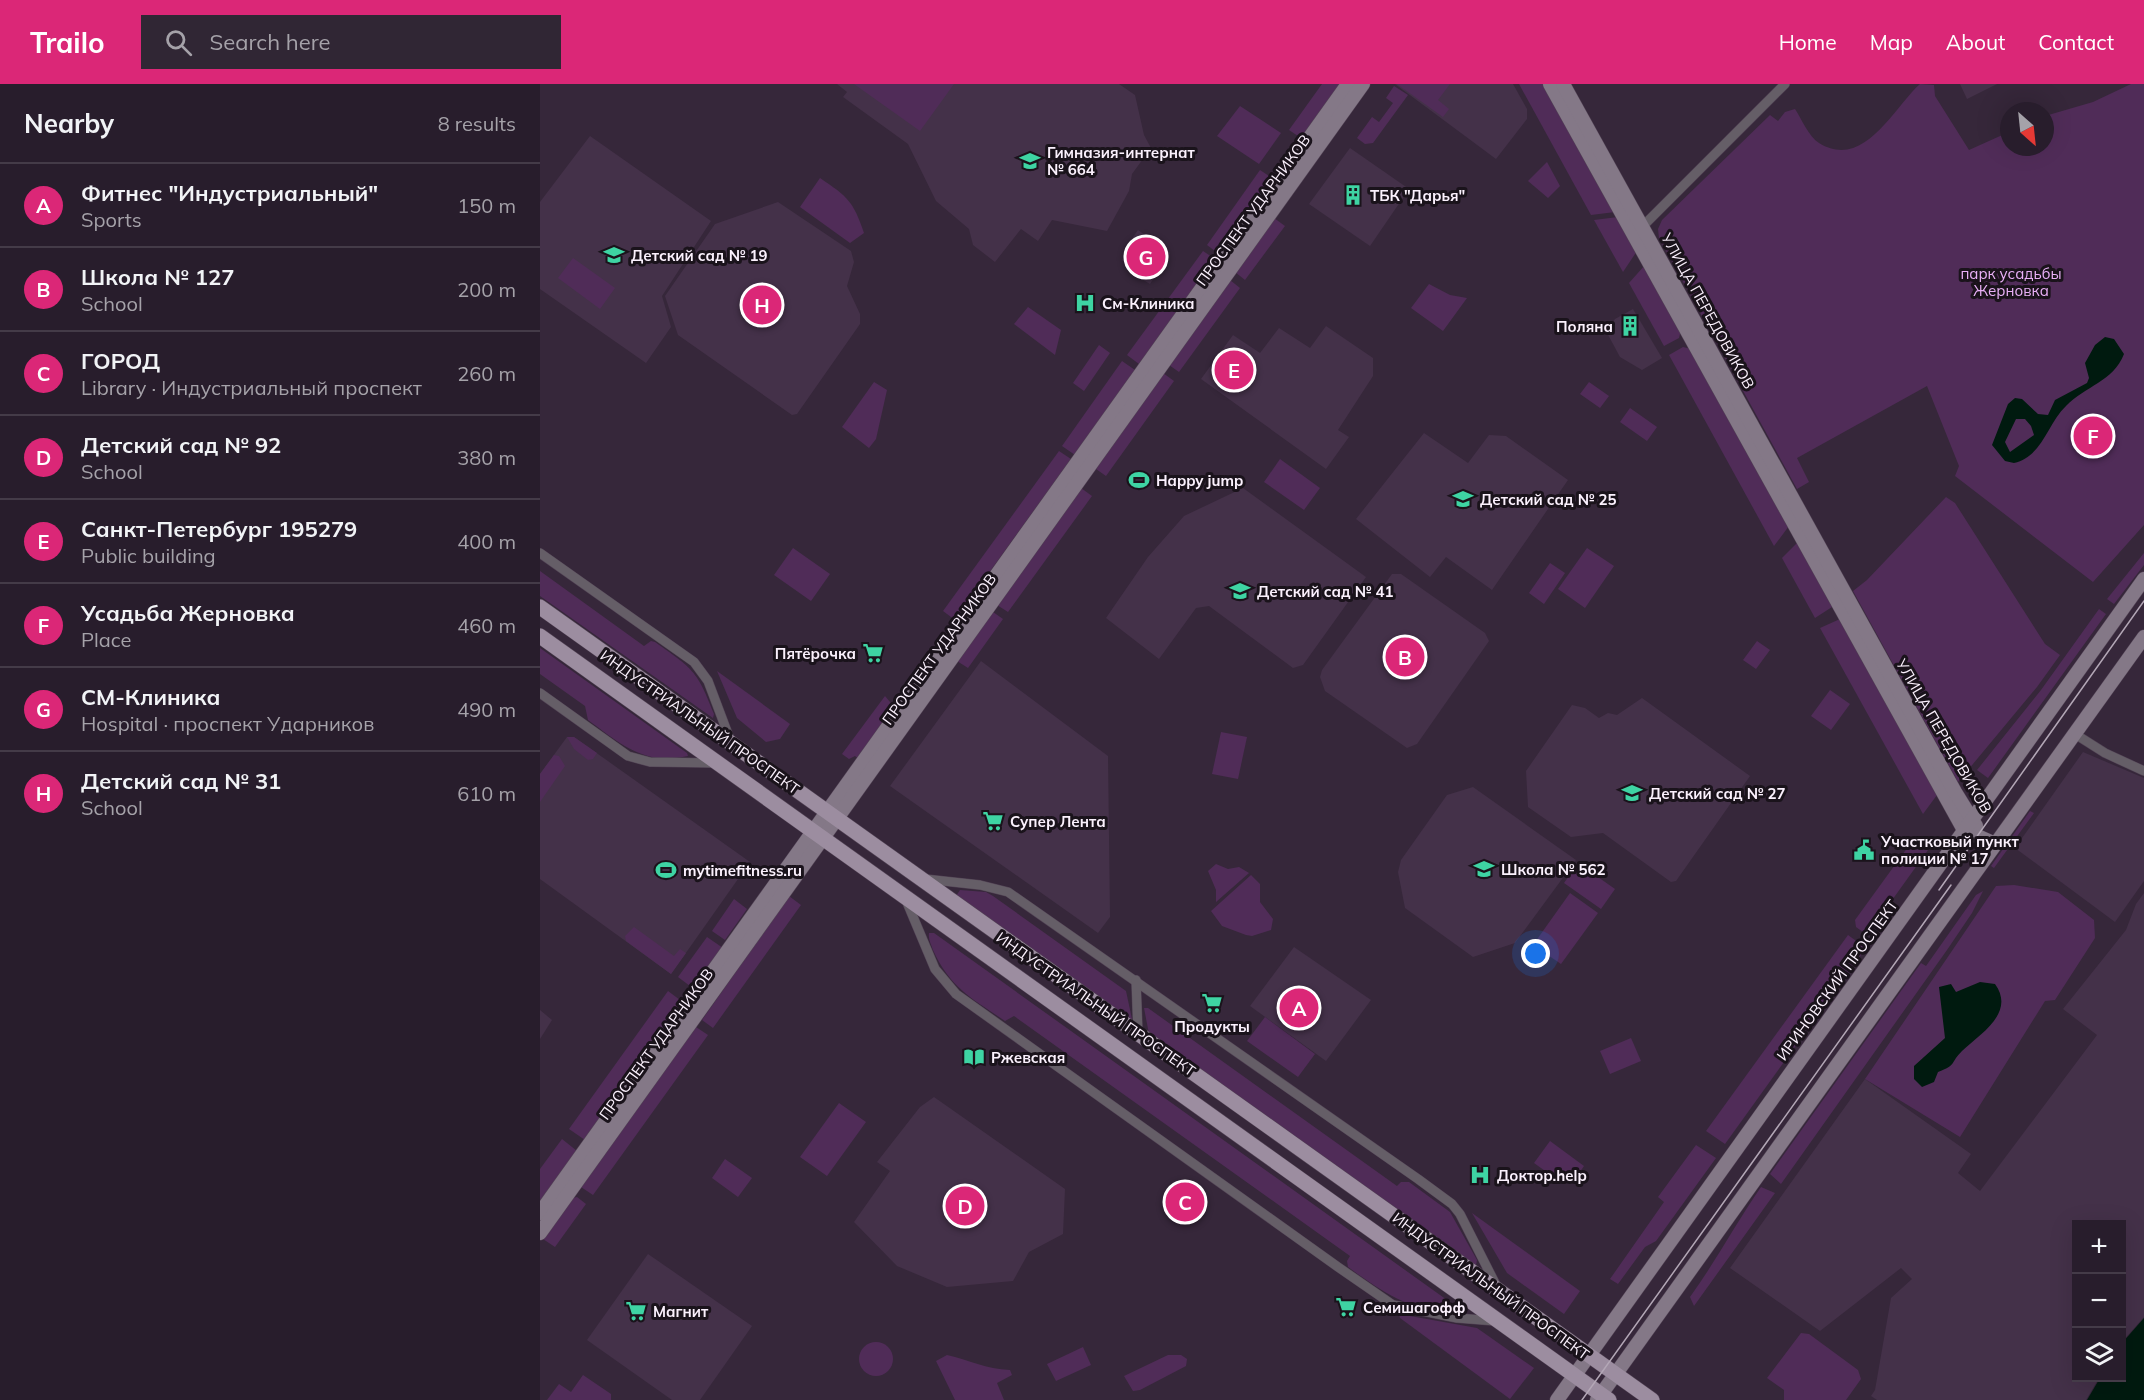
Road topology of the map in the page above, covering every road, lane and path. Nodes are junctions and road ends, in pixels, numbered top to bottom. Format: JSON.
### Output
{"nodes":[{"id":1,"x":1348,"y":84,"type":"edge"},
{"id":2,"x":1363,"y":84,"type":"edge"},
{"id":3,"x":1550,"y":84,"type":"edge"},
{"id":4,"x":1563,"y":84,"type":"edge"},
{"id":5,"x":1785,"y":84,"type":"edge"},
{"id":6,"x":1642,"y":227,"type":"junction"},
{"id":7,"x":1227,"y":264,"type":"junction"},
{"id":8,"x":540,"y":553,"type":"edge"},
{"id":9,"x":2144,"y":579,"type":"edge"},
{"id":10,"x":540,"y":607,"type":"edge"},
{"id":11,"x":540,"y":636,"type":"edge"},
{"id":12,"x":2144,"y":637,"type":"edge"},
{"id":13,"x":540,"y":693,"type":"edge"},
{"id":14,"x":2075,"y":734,"type":"junction"},
{"id":15,"x":731,"y":744,"type":"junction"},
{"id":16,"x":717,"y":763,"type":"junction"},
{"id":17,"x":2144,"y":771,"type":"edge"},
{"id":18,"x":832,"y":816,"type":"junction"},
{"id":19,"x":1968,"y":825,"type":"junction"},
{"id":20,"x":818,"y":836,"type":"junction"},
{"id":21,"x":1995,"y":844,"type":"junction"},
{"id":22,"x":920,"y":878,"type":"junction"},
{"id":23,"x":905,"y":898,"type":"junction"},
{"id":24,"x":1136,"y":980,"type":"junction"},
{"id":25,"x":1138,"y":1033,"type":"junction"},
{"id":26,"x":540,"y":1214,"type":"edge"},
{"id":27,"x":540,"y":1233,"type":"edge"},
{"id":28,"x":1499,"y":1292,"type":"junction"},
{"id":29,"x":1497,"y":1321,"type":"junction"},
{"id":30,"x":1588,"y":1356,"type":"junction"},
{"id":31,"x":1574,"y":1375,"type":"junction"},
{"id":32,"x":1615,"y":1375,"type":"junction"},
{"id":33,"x":1602,"y":1398,"type":"edge"},
{"id":34,"x":1557,"y":1400,"type":"edge"},
{"id":35,"x":1652,"y":1400,"type":"edge"}],
"edges":[{"from":1,"to":7,"type":"main road","name":"ПРОСПЕКТ УДАРНИКОВ"},
{"from":2,"to":7,"type":"main road","name":"ПРОСПЕКТ УДАРНИКОВ"},
{"from":3,"to":19,"type":"main road","name":"УЛИЦА ПЕРЕДОВИКОВ"},
{"from":4,"to":6,"type":"main road","name":"УЛИЦА ПЕРЕДОВИКОВ"},
{"from":5,"to":6,"type":"street"},
{"from":6,"to":19,"type":"main road","name":"УЛИЦА ПЕРЕДОВИКОВ"},
{"from":7,"to":18,"type":"main road","name":"ПРОСПЕКТ УДАРНИКОВ"},
{"from":8,"to":15,"type":"street"},
{"from":9,"to":19,"type":"main road","name":"ИРИНОВСКИЙ ПРОСПЕКТ"},
{"from":10,"to":15,"type":"main road","name":"ИНДУСТРИАЛЬНЫЙ ПРОСПЕКТ"},
{"from":11,"to":16,"type":"main road","name":"ИНДУСТРИАЛЬНЫЙ ПРОСПЕКТ"},
{"from":12,"to":14,"type":"main road"},
{"from":13,"to":16,"type":"street"},
{"from":14,"to":17,"type":"street"},
{"from":14,"to":21,"type":"main road"},
{"from":15,"to":18,"type":"main road","name":"ИНДУСТРИАЛЬНЫЙ ПРОСПЕКТ"},
{"from":16,"to":20,"type":"main road","name":"ИНДУСТРИАЛЬНЫЙ ПРОСПЕКТ"},
{"from":18,"to":20,"type":"main road","name":"ПРОСПЕКТ УДАРНИКОВ"},
{"from":18,"to":22,"type":"main road","name":"ИНДУСТРИАЛЬНЫЙ ПРОСПЕКТ"},
{"from":19,"to":21,"type":"main road","name":"УЛИЦА ПЕРЕДОВИКОВ"},
{"from":19,"to":30,"type":"main road","name":"ИРИНОВСКИЙ ПРОСПЕКТ"},
{"from":20,"to":23,"type":"main road","name":"ИНДУСТРИАЛЬНЫЙ ПРОСПЕКТ"},
{"from":20,"to":26,"type":"main road","name":"ПРОСПЕКТ УДАРНИКОВ"},
{"from":20,"to":27,"type":"main road","name":"ПРОСПЕКТ УДАРНИКОВ"},
{"from":21,"to":32,"type":"main road"},
{"from":22,"to":24,"type":"street"},
{"from":22,"to":25,"type":"main road","name":"ИНДУСТРИАЛЬНЫЙ ПРОСПЕКТ"},
{"from":23,"to":29,"type":"main road","name":"ИНДУСТРИАЛЬНЫЙ ПРОСПЕКТ"},
{"from":23,"to":29,"type":"street"},
{"from":24,"to":25,"type":"street"},
{"from":24,"to":28,"type":"street"},
{"from":25,"to":28,"type":"main road","name":"ИНДУСТРИАЛЬНЫЙ ПРОСПЕКТ"},
{"from":28,"to":30,"type":"main road","name":"ИНДУСТРИАЛЬНЫЙ ПРОСПЕКТ"},
{"from":29,"to":31,"type":"main road","name":"ИНДУСТРИАЛЬНЫЙ ПРОСПЕКТ"},
{"from":30,"to":31,"type":"main road","name":"ИРИНОВСКИЙ ПРОСПЕКТ"},
{"from":30,"to":32,"type":"main road","name":"ИНДУСТРИАЛЬНЫЙ ПРОСПЕКТ"},
{"from":31,"to":33,"type":"main road","name":"ИНДУСТРИАЛЬНЫЙ ПРОСПЕКТ"},
{"from":31,"to":34,"type":"main road","name":"ИРИНОВСКИЙ ПРОСПЕКТ"},
{"from":32,"to":33,"type":"main road"},
{"from":32,"to":35,"type":"main road","name":"ИНДУСТРИАЛЬНЫЙ ПРОСПЕКТ"}]}
